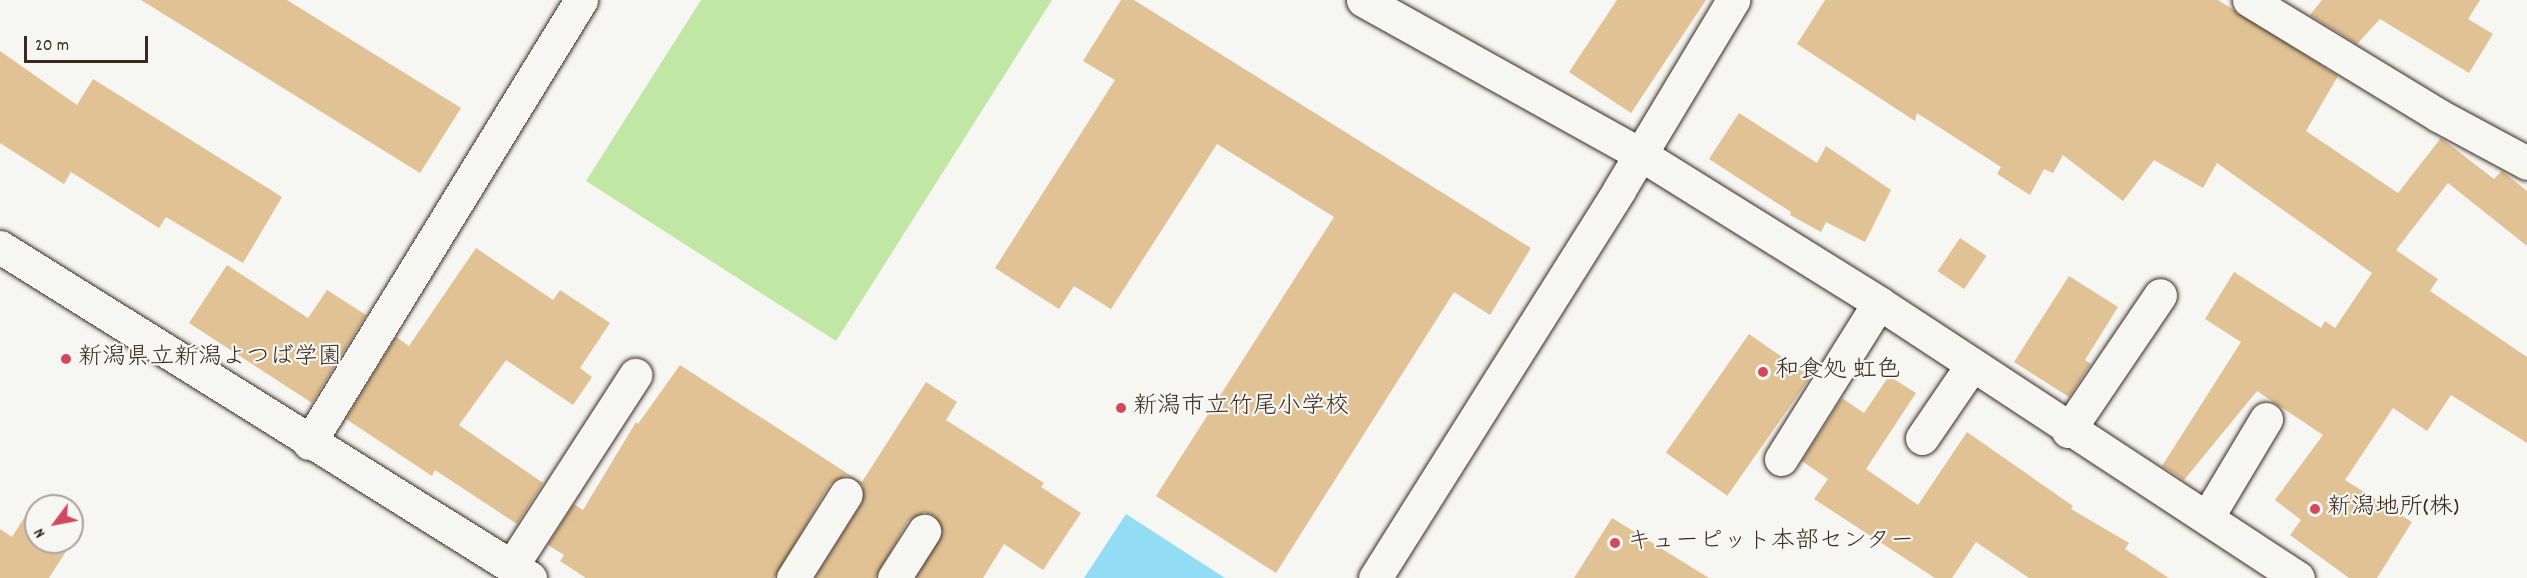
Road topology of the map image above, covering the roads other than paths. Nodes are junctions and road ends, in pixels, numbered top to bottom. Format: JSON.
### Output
{"nodes":[{"id":1,"x":581,"y":0,"type":"edge"},
{"id":2,"x":1364,"y":0,"type":"edge"},
{"id":3,"x":1733,"y":0,"type":"edge"},
{"id":4,"x":2249,"y":0,"type":"edge"},
{"id":5,"x":1640,"y":154,"type":"junction"},
{"id":6,"x":2527,"y":163,"type":"edge"},
{"id":7,"x":0,"y":247,"type":"edge"},
{"id":8,"x":2160,"y":295,"type":"dead end"},
{"id":9,"x":1879,"y":303,"type":"junction"},
{"id":10,"x":1972,"y":365,"type":"junction"},
{"id":11,"x":635,"y":375,"type":"dead end"},
{"id":12,"x":2266,"y":419,"type":"dead end"},
{"id":13,"x":2068,"y":431,"type":"junction"},
{"id":14,"x":1922,"y":438,"type":"dead end"},
{"id":15,"x":309,"y":443,"type":"junction"},
{"id":16,"x":1781,"y":459,"type":"dead end"},
{"id":17,"x":846,"y":494,"type":"dead end"},
{"id":18,"x":2208,"y":516,"type":"junction"},
{"id":19,"x":924,"y":531,"type":"dead end"},
{"id":20,"x":520,"y":572,"type":"edge"},
{"id":21,"x":793,"y":578,"type":"edge"},
{"id":22,"x":894,"y":578,"type":"edge"},
{"id":23,"x":1375,"y":578,"type":"edge"},
{"id":24,"x":2298,"y":578,"type":"edge"}],
"edges":[{"from":1,"to":15,"type":"street"},
{"from":2,"to":5,"type":"street"},
{"from":3,"to":5,"type":"street"},
{"from":4,"to":6,"type":"street"},
{"from":5,"to":9,"type":"street"},
{"from":5,"to":23,"type":"street"},
{"from":7,"to":15,"type":"street"},
{"from":8,"to":13,"type":"street"},
{"from":9,"to":10,"type":"street"},
{"from":9,"to":16,"type":"street"},
{"from":10,"to":13,"type":"street"},
{"from":10,"to":14,"type":"street"},
{"from":11,"to":20,"type":"street"},
{"from":12,"to":18,"type":"street"},
{"from":13,"to":18,"type":"street"},
{"from":15,"to":20,"type":"street"},
{"from":17,"to":21,"type":"street"},
{"from":18,"to":24,"type":"street"},
{"from":19,"to":22,"type":"street"}]}
